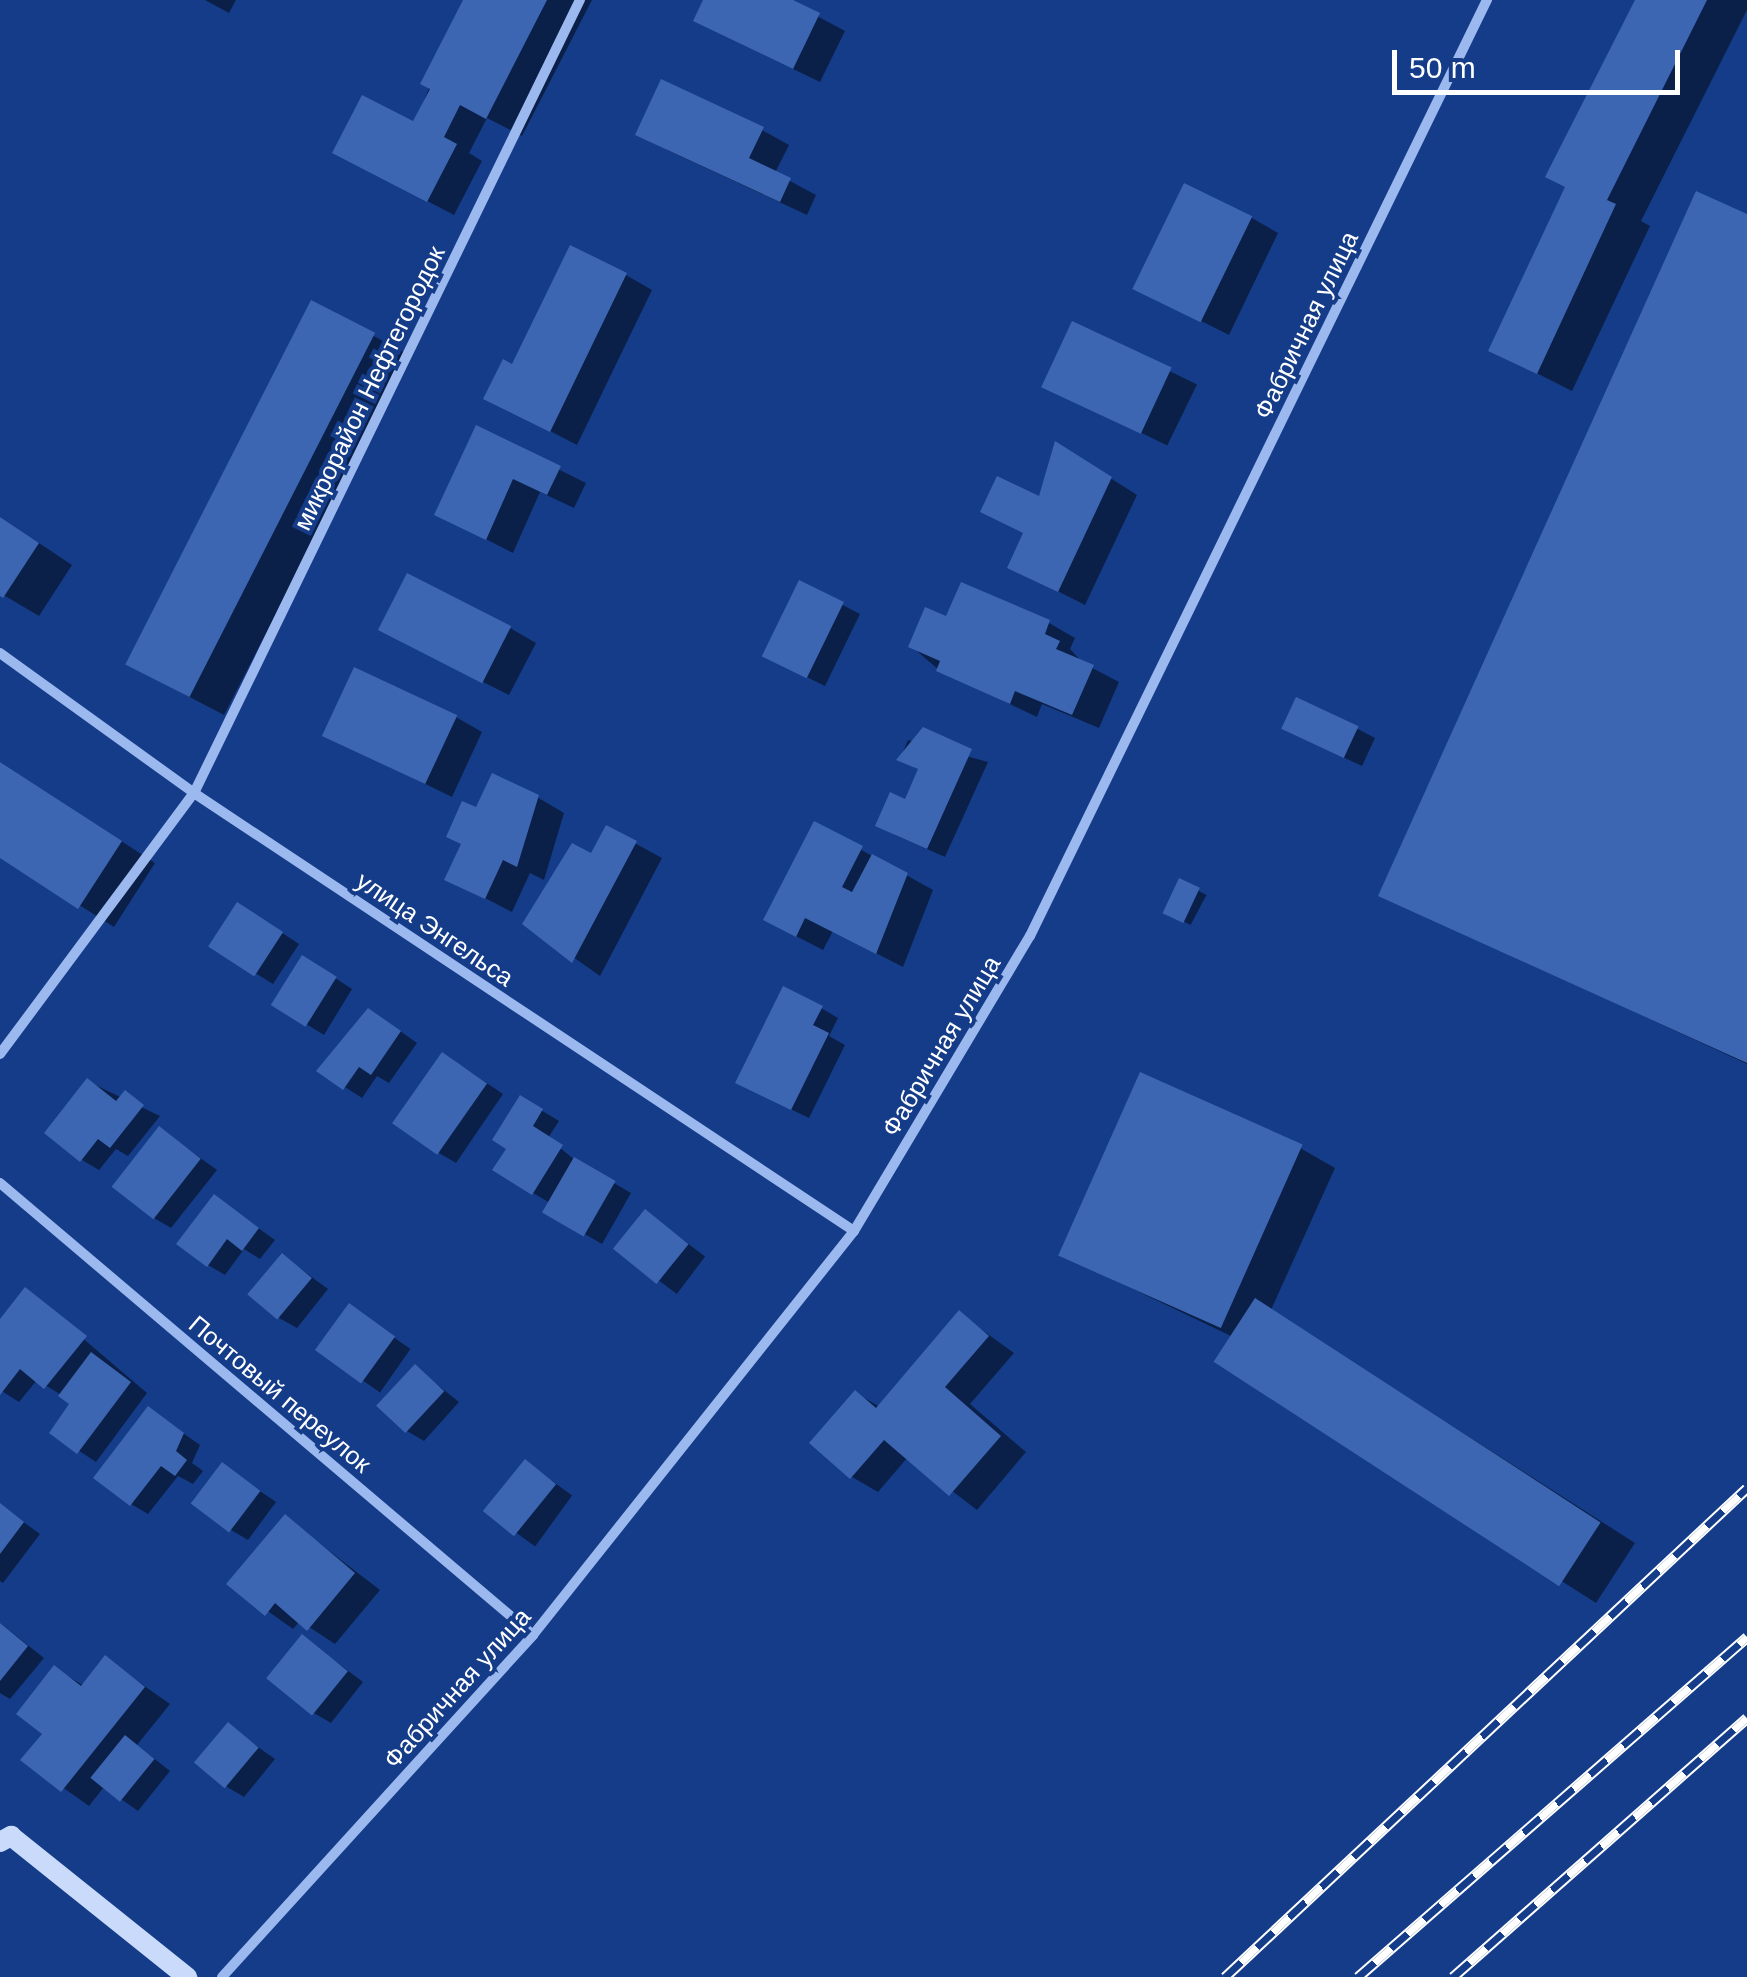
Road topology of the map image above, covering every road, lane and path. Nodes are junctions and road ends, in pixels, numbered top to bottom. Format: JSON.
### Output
{"nodes":[{"id":1,"x":580,"y":0,"type":"edge"},
{"id":2,"x":1487,"y":0,"type":"edge"},
{"id":3,"x":0,"y":653,"type":"edge"},
{"id":4,"x":194,"y":793,"type":"junction"},
{"id":5,"x":0,"y":1054,"type":"edge"},
{"id":6,"x":0,"y":1183,"type":"edge"},
{"id":7,"x":854,"y":1230,"type":"junction"},
{"id":8,"x":533,"y":1635,"type":"junction"},
{"id":9,"x":4,"y":1834,"type":"edge"},
{"id":10,"x":187,"y":1977,"type":"edge"},
{"id":11,"x":222,"y":1977,"type":"edge"}],
"edges":[{"from":1,"to":4,"type":"street","name":"микрорайон Нефтегородок"},
{"from":2,"to":7,"type":"street","name":"Фабричная улица"},
{"from":3,"to":4,"type":"street","name":"улица Энгельса"},
{"from":4,"to":5,"type":"street","name":"микрорайон Нефтегородок"},
{"from":4,"to":7,"type":"street","name":"улица Энгельса"},
{"from":6,"to":8,"type":"street","name":"Почтовый переулок"},
{"from":7,"to":8,"type":"street","name":"Фабричная улица"},
{"from":8,"to":11,"type":"street","name":"Фабричная улица"},
{"from":9,"to":10,"type":"street"}]}
